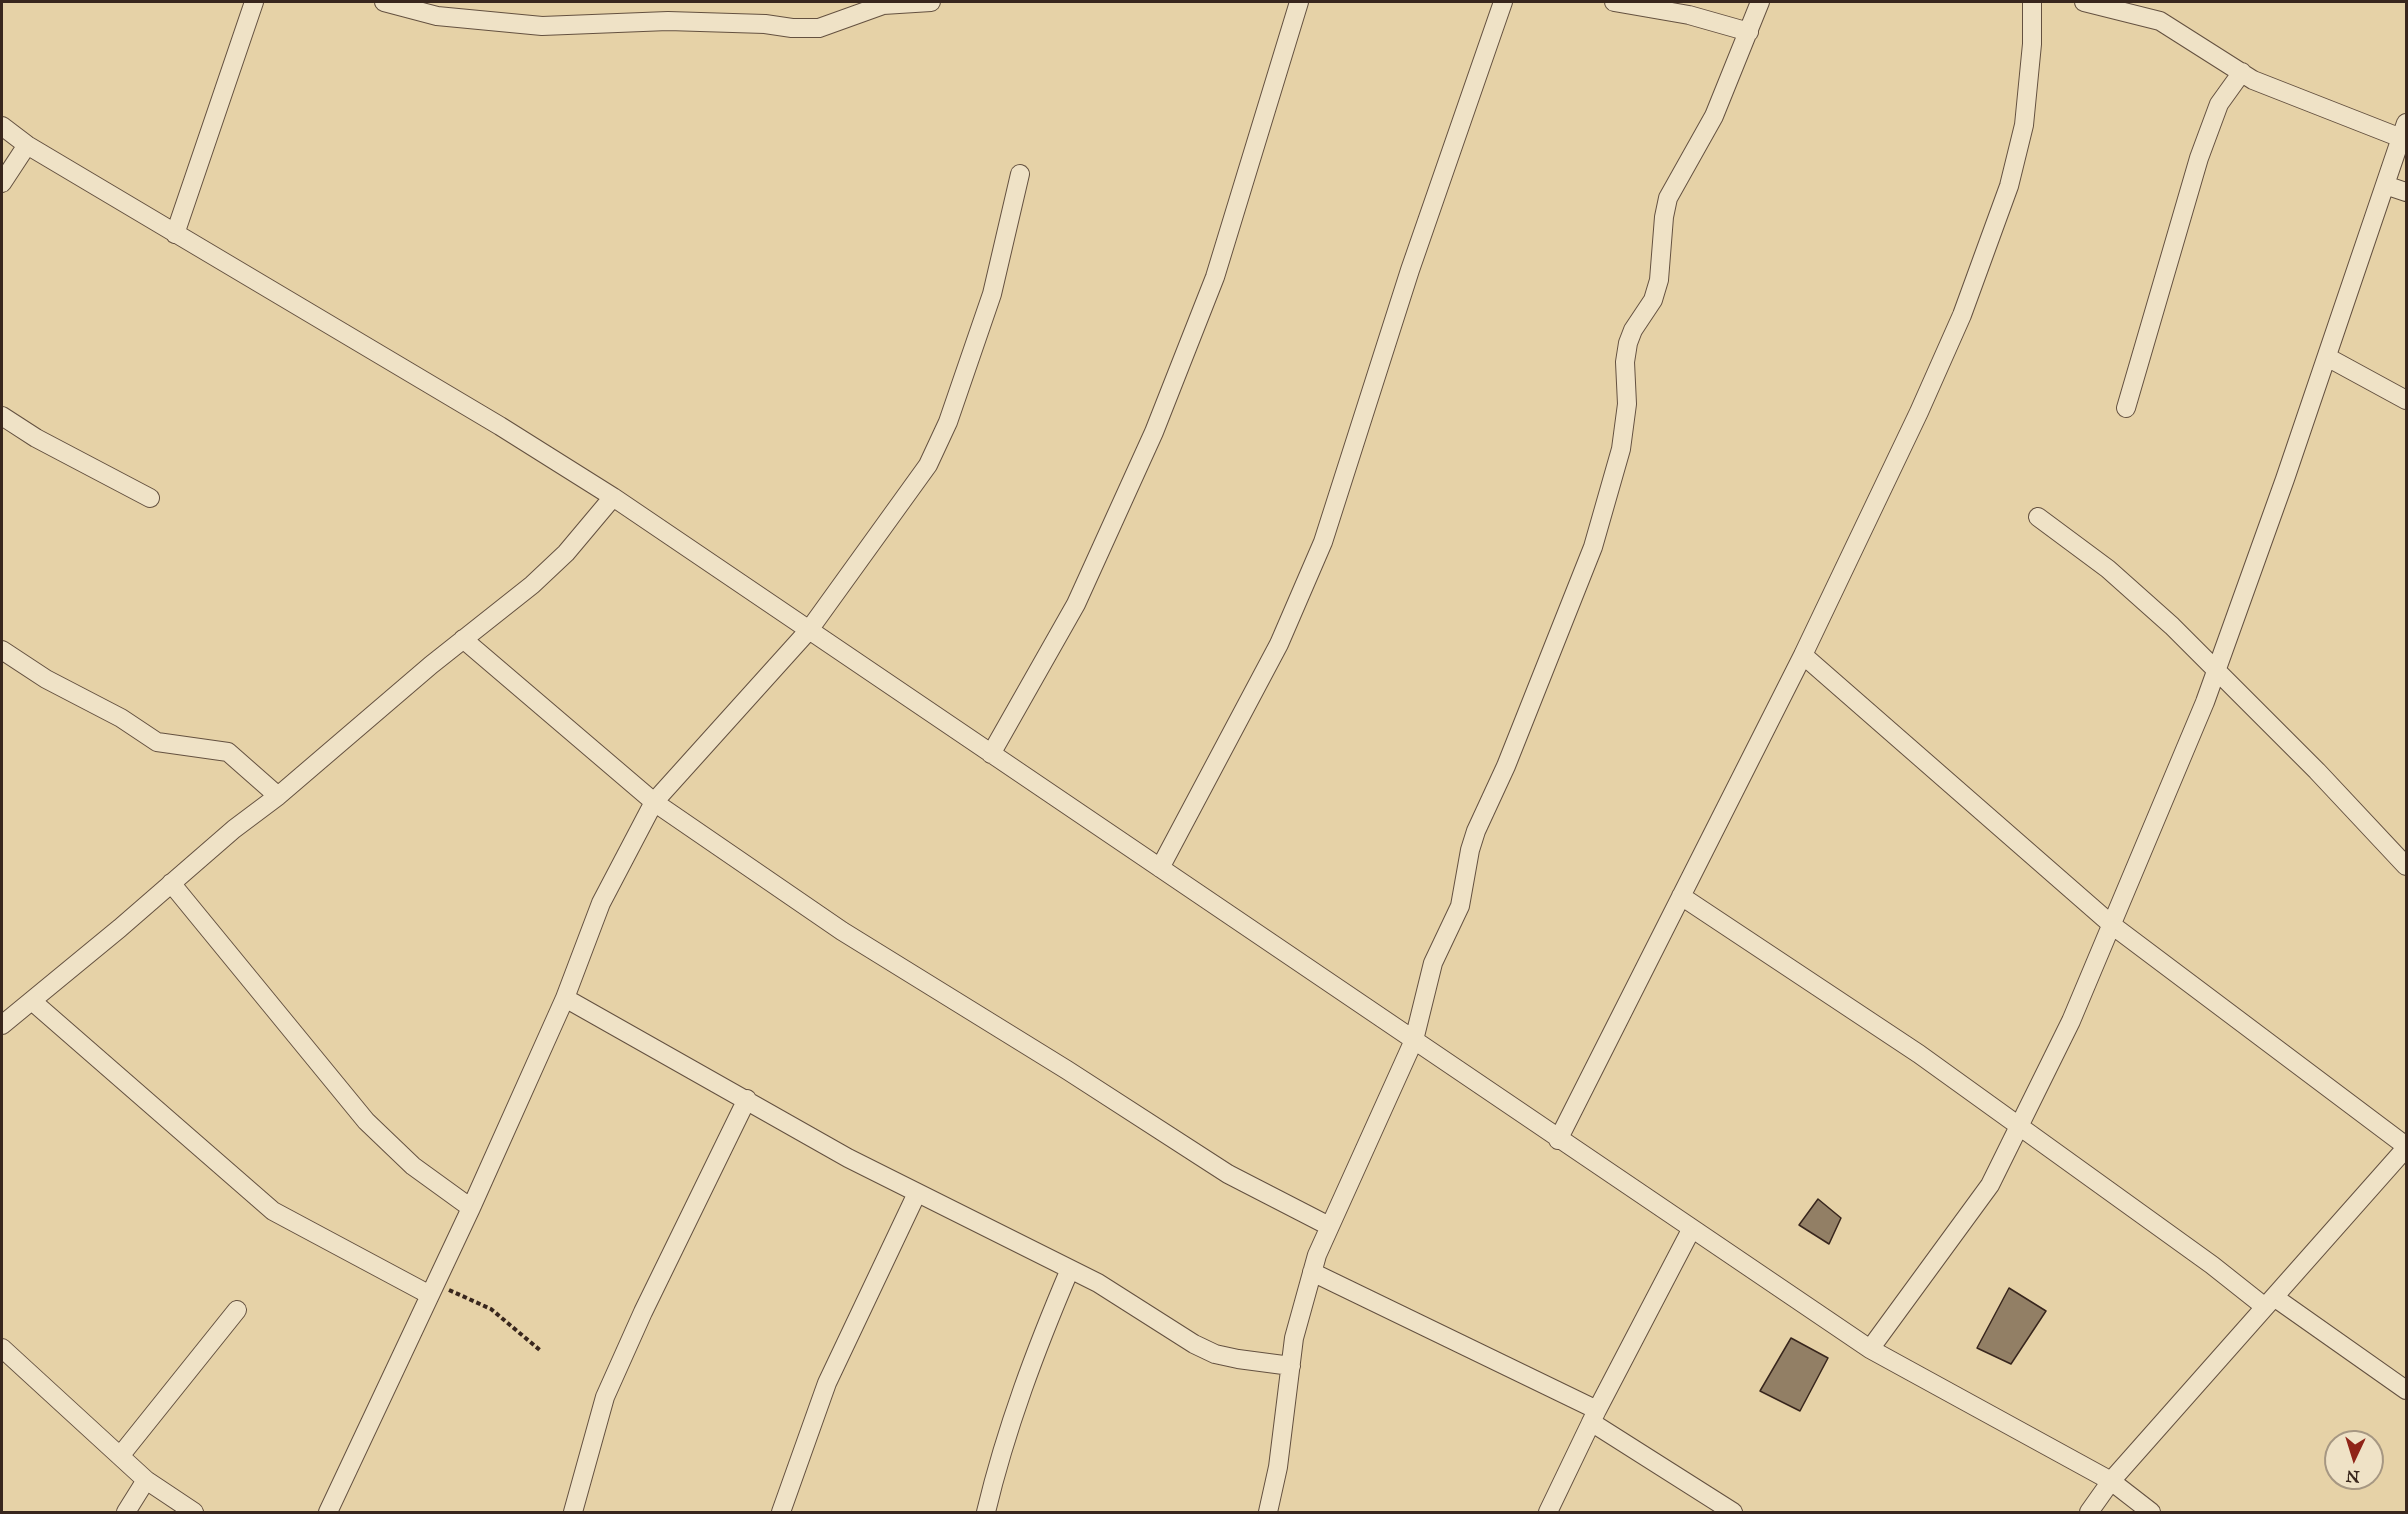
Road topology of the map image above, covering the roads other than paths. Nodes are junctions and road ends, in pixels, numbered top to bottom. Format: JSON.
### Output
{"nodes":[{"id":1,"x":254,"y":2,"type":"edge"},
{"id":2,"x":384,"y":2,"type":"edge"},
{"id":3,"x":931,"y":2,"type":"edge"},
{"id":4,"x":1299,"y":2,"type":"edge"},
{"id":5,"x":1503,"y":2,"type":"edge"},
{"id":6,"x":1614,"y":2,"type":"edge"},
{"id":7,"x":1760,"y":2,"type":"edge"},
{"id":8,"x":2032,"y":2,"type":"edge"},
{"id":9,"x":2084,"y":2,"type":"edge"},
{"id":10,"x":1691,"y":8,"type":"edge"},
{"id":11,"x":1749,"y":32,"type":"junction"},
{"id":12,"x":2242,"y":72,"type":"junction"},
{"id":13,"x":2,"y":126,"type":"edge"},
{"id":14,"x":2404,"y":131,"type":"edge"},
{"id":15,"x":27,"y":145,"type":"junction"},
{"id":16,"x":1020,"y":174,"type":"dead end"},
{"id":17,"x":2,"y":183,"type":"edge"},
{"id":18,"x":2385,"y":185,"type":"junction"},
{"id":19,"x":2406,"y":192,"type":"edge"},
{"id":20,"x":176,"y":234,"type":"junction"},
{"id":21,"x":2327,"y":357,"type":"junction"},
{"id":22,"x":2406,"y":400,"type":"edge"},
{"id":23,"x":2126,"y":408,"type":"dead end"},
{"id":24,"x":2,"y":416,"type":"edge"},
{"id":25,"x":613,"y":497,"type":"junction"},
{"id":26,"x":150,"y":498,"type":"dead end"},
{"id":27,"x":2038,"y":517,"type":"dead end"},
{"id":28,"x":809,"y":630,"type":"junction"},
{"id":29,"x":463,"y":639,"type":"junction"},
{"id":30,"x":2,"y":650,"type":"edge"},
{"id":31,"x":1803,"y":655,"type":"junction"},
{"id":32,"x":2217,"y":670,"type":"junction"},
{"id":33,"x":991,"y":754,"type":"junction"},
{"id":34,"x":278,"y":796,"type":"junction"},
{"id":35,"x":654,"y":802,"type":"junction"},
{"id":36,"x":2406,"y":866,"type":"edge"},
{"id":37,"x":1160,"y":868,"type":"junction"},
{"id":38,"x":171,"y":883,"type":"junction"},
{"id":39,"x":1682,"y":896,"type":"junction"},
{"id":40,"x":2112,"y":925,"type":"junction"},
{"id":41,"x":565,"y":998,"type":"junction"},
{"id":42,"x":32,"y":1001,"type":"junction"},
{"id":43,"x":2,"y":1025,"type":"edge"},
{"id":44,"x":1414,"y":1040,"type":"junction"},
{"id":45,"x":747,"y":1099,"type":"junction"},
{"id":46,"x":2019,"y":1128,"type":"junction"},
{"id":47,"x":1558,"y":1140,"type":"junction"},
{"id":48,"x":2406,"y":1147,"type":"edge"},
{"id":49,"x":917,"y":1193,"type":"junction"},
{"id":50,"x":471,"y":1209,"type":"junction"},
{"id":51,"x":1329,"y":1226,"type":"junction"},
{"id":52,"x":1691,"y":1230,"type":"junction"},
{"id":53,"x":1070,"y":1269,"type":"junction"},
{"id":54,"x":1312,"y":1272,"type":"junction"},
{"id":55,"x":432,"y":1289,"type":"junction"},
{"id":56,"x":2269,"y":1302,"type":"junction"},
{"id":57,"x":237,"y":1310,"type":"dead end"},
{"id":58,"x":2,"y":1348,"type":"edge"},
{"id":59,"x":1870,"y":1349,"type":"junction"},
{"id":60,"x":1291,"y":1366,"type":"junction"},
{"id":61,"x":2406,"y":1390,"type":"edge"},
{"id":62,"x":1594,"y":1416,"type":"junction"},
{"id":63,"x":120,"y":1456,"type":"junction"},
{"id":64,"x":146,"y":1480,"type":"junction"},
{"id":65,"x":2111,"y":1481,"type":"junction"},
{"id":66,"x":126,"y":1512,"type":"edge"},
{"id":67,"x":194,"y":1512,"type":"edge"},
{"id":68,"x":328,"y":1512,"type":"edge"},
{"id":69,"x":573,"y":1512,"type":"edge"},
{"id":70,"x":780,"y":1512,"type":"edge"},
{"id":71,"x":986,"y":1512,"type":"edge"},
{"id":72,"x":1268,"y":1512,"type":"edge"},
{"id":73,"x":1548,"y":1512,"type":"edge"},
{"id":74,"x":1733,"y":1512,"type":"edge"},
{"id":75,"x":2089,"y":1512,"type":"edge"},
{"id":76,"x":2151,"y":1512,"type":"edge"}],
"edges":[{"from":1,"to":20,"type":"street"},
{"from":2,"to":3,"type":"street"},
{"from":4,"to":33,"type":"street"},
{"from":5,"to":37,"type":"street"},
{"from":6,"to":10,"type":"street"},
{"from":7,"to":11,"type":"street"},
{"from":8,"to":31,"type":"street"},
{"from":9,"to":12,"type":"street"},
{"from":10,"to":11,"type":"street"},
{"from":11,"to":44,"type":"street"},
{"from":12,"to":14,"type":"street"},
{"from":12,"to":23,"type":"street"},
{"from":13,"to":15,"type":"street"},
{"from":14,"to":18,"type":"street"},
{"from":15,"to":17,"type":"street"},
{"from":15,"to":20,"type":"street"},
{"from":16,"to":28,"type":"street"},
{"from":18,"to":19,"type":"street"},
{"from":18,"to":21,"type":"street"},
{"from":20,"to":25,"type":"street"},
{"from":21,"to":22,"type":"street"},
{"from":21,"to":32,"type":"street"},
{"from":24,"to":26,"type":"street"},
{"from":25,"to":28,"type":"street"},
{"from":25,"to":29,"type":"street"},
{"from":27,"to":32,"type":"street"},
{"from":28,"to":33,"type":"street"},
{"from":28,"to":35,"type":"street"},
{"from":29,"to":34,"type":"street"},
{"from":29,"to":35,"type":"street"},
{"from":30,"to":34,"type":"street"},
{"from":31,"to":39,"type":"street"},
{"from":31,"to":40,"type":"street"},
{"from":32,"to":36,"type":"street"},
{"from":32,"to":40,"type":"street"},
{"from":33,"to":37,"type":"street"},
{"from":34,"to":38,"type":"street"},
{"from":35,"to":41,"type":"street"},
{"from":35,"to":51,"type":"street"},
{"from":37,"to":44,"type":"street"},
{"from":38,"to":42,"type":"street"},
{"from":38,"to":50,"type":"street"},
{"from":39,"to":46,"type":"street"},
{"from":39,"to":47,"type":"street"},
{"from":40,"to":46,"type":"street"},
{"from":40,"to":48,"type":"street"},
{"from":41,"to":45,"type":"street"},
{"from":41,"to":50,"type":"street"},
{"from":42,"to":43,"type":"street"},
{"from":42,"to":55,"type":"street"},
{"from":44,"to":47,"type":"street"},
{"from":44,"to":51,"type":"street"},
{"from":45,"to":49,"type":"street"},
{"from":45,"to":69,"type":"street"},
{"from":46,"to":56,"type":"street"},
{"from":46,"to":59,"type":"street"},
{"from":47,"to":52,"type":"street"},
{"from":48,"to":56,"type":"street"},
{"from":49,"to":53,"type":"street"},
{"from":49,"to":70,"type":"street"},
{"from":50,"to":55,"type":"street"},
{"from":51,"to":54,"type":"street"},
{"from":52,"to":59,"type":"street"},
{"from":52,"to":62,"type":"street"},
{"from":53,"to":60,"type":"street"},
{"from":53,"to":71,"type":"street"},
{"from":54,"to":60,"type":"street"},
{"from":54,"to":62,"type":"street"},
{"from":55,"to":68,"type":"street"},
{"from":56,"to":61,"type":"street"},
{"from":56,"to":65,"type":"street"},
{"from":57,"to":63,"type":"street"},
{"from":58,"to":63,"type":"street"},
{"from":59,"to":65,"type":"street"},
{"from":60,"to":72,"type":"street"},
{"from":62,"to":73,"type":"street"},
{"from":62,"to":74,"type":"street"},
{"from":63,"to":64,"type":"street"},
{"from":64,"to":66,"type":"street"},
{"from":64,"to":67,"type":"street"},
{"from":65,"to":75,"type":"street"},
{"from":65,"to":76,"type":"street"}]}
